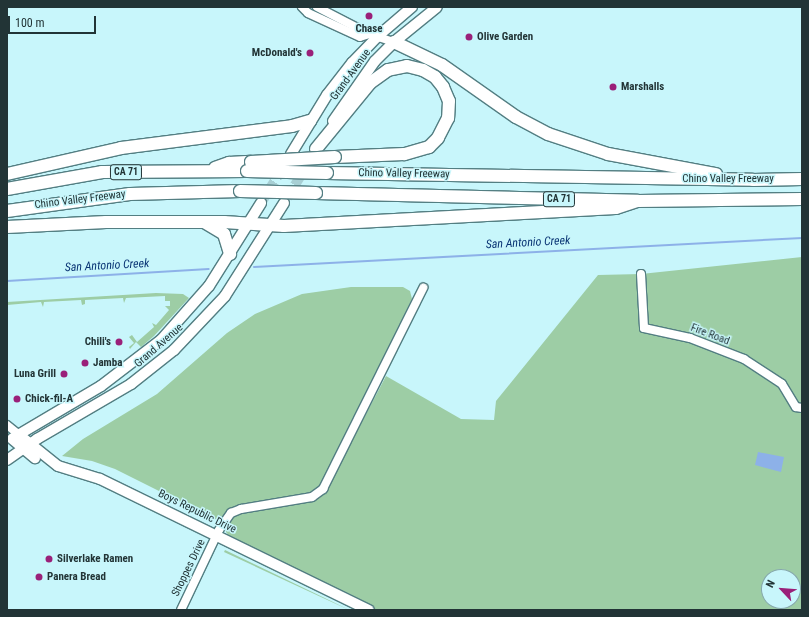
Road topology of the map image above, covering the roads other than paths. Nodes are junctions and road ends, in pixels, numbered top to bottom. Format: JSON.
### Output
{"nodes":[{"id":1,"x":302,"y":7,"type":"edge"},
{"id":2,"x":317,"y":7,"type":"edge"},
{"id":3,"x":412,"y":7,"type":"edge"},
{"id":4,"x":437,"y":7,"type":"edge"},
{"id":5,"x":373,"y":35,"type":"junction"},
{"id":6,"x":394,"y":42,"type":"junction"},
{"id":7,"x":310,"y":121,"type":"junction"},
{"id":8,"x":315,"y":151,"type":"joint"},
{"id":9,"x":291,"y":154,"type":"dead end"},
{"id":10,"x":249,"y":166,"type":"junction"},
{"id":11,"x":7,"y":174,"type":"edge"},
{"id":12,"x":802,"y":179,"type":"edge"},
{"id":13,"x":753,"y":180,"type":"junction"},
{"id":14,"x":7,"y":189,"type":"edge"},
{"id":15,"x":802,"y":199,"type":"edge"},
{"id":16,"x":638,"y":201,"type":"junction"},
{"id":17,"x":261,"y":203,"type":"tunnel mouth"},
{"id":18,"x":284,"y":203,"type":"tunnel mouth"},
{"id":19,"x":7,"y":211,"type":"edge"},
{"id":20,"x":203,"y":222,"type":"junction"},
{"id":21,"x":249,"y":224,"type":"junction"},
{"id":22,"x":270,"y":225,"type":"junction"},
{"id":23,"x":7,"y":227,"type":"edge"},
{"id":24,"x":230,"y":254,"type":"junction"},
{"id":25,"x":641,"y":274,"type":"dead end"},
{"id":26,"x":424,"y":288,"type":"dead end"},
{"id":27,"x":802,"y":408,"type":"edge"},
{"id":28,"x":7,"y":425,"type":"edge"},
{"id":29,"x":11,"y":438,"type":"edge"},
{"id":30,"x":26,"y":446,"type":"junction"},
{"id":31,"x":7,"y":460,"type":"edge"},
{"id":32,"x":215,"y":538,"type":"junction"},
{"id":33,"x":181,"y":610,"type":"edge"},
{"id":34,"x":357,"y":610,"type":"edge"},
{"id":35,"x":369,"y":610,"type":"edge"}],
"edges":[{"from":1,"to":5,"type":"street"},
{"from":2,"to":5,"type":"street"},
{"from":3,"to":5,"type":"main road","name":"Grand Avenue"},
{"from":4,"to":6,"type":"main road","name":"Grand Avenue"},
{"from":5,"to":6,"type":"street"},
{"from":5,"to":7,"type":"main road","name":"Grand Avenue"},
{"from":6,"to":8,"type":"main road","name":"Grand Avenue"},
{"from":6,"to":13,"type":"highway"},
{"from":7,"to":9,"type":"main road","name":"Grand Avenue"},
{"from":7,"to":11,"type":"highway"},
{"from":8,"to":10,"type":"highway","bridge":true},
{"from":10,"to":13,"type":"highway","name":"Chino Valley Freeway","number":"CA 71","bridge":true},
{"from":10,"to":14,"type":"highway","name":"Chino Valley Freeway","number":"CA 71"},
{"from":12,"to":13,"type":"highway","name":"Chino Valley Freeway","number":"CA 71"},
{"from":15,"to":16,"type":"highway","name":"Chino Valley Freeway","number":"CA 71"},
{"from":16,"to":19,"type":"highway","name":"Chino Valley Freeway","number":"CA 71","bridge":true},
{"from":16,"to":22,"type":"highway"},
{"from":17,"to":21,"type":"main road","name":"Grand Avenue"},
{"from":18,"to":22,"type":"main road","name":"Grand Avenue"},
{"from":20,"to":21,"type":"highway"},
{"from":20,"to":23,"type":"highway"},
{"from":20,"to":24,"type":"highway"},
{"from":21,"to":22,"type":"highway"},
{"from":21,"to":24,"type":"main road","name":"Grand Avenue"},
{"from":22,"to":30,"type":"main road","name":"Grand Avenue"},
{"from":24,"to":29,"type":"main road","name":"Grand Avenue"},
{"from":25,"to":27,"type":"street","name":"Fire Road"},
{"from":26,"to":32,"type":"street","name":"Shoppes Drive"},
{"from":28,"to":29,"type":"street"},
{"from":29,"to":30,"type":"main road","name":"Boys Republic Drive"},
{"from":30,"to":31,"type":"main road","name":"Grand Avenue"},
{"from":30,"to":32,"type":"main road","name":"Boys Republic Drive"},
{"from":32,"to":33,"type":"street","name":"Shoppes Drive"},
{"from":32,"to":34,"type":"main road","name":"Boys Republic Drive"},
{"from":32,"to":35,"type":"main road","name":"Boys Republic Drive"}]}
